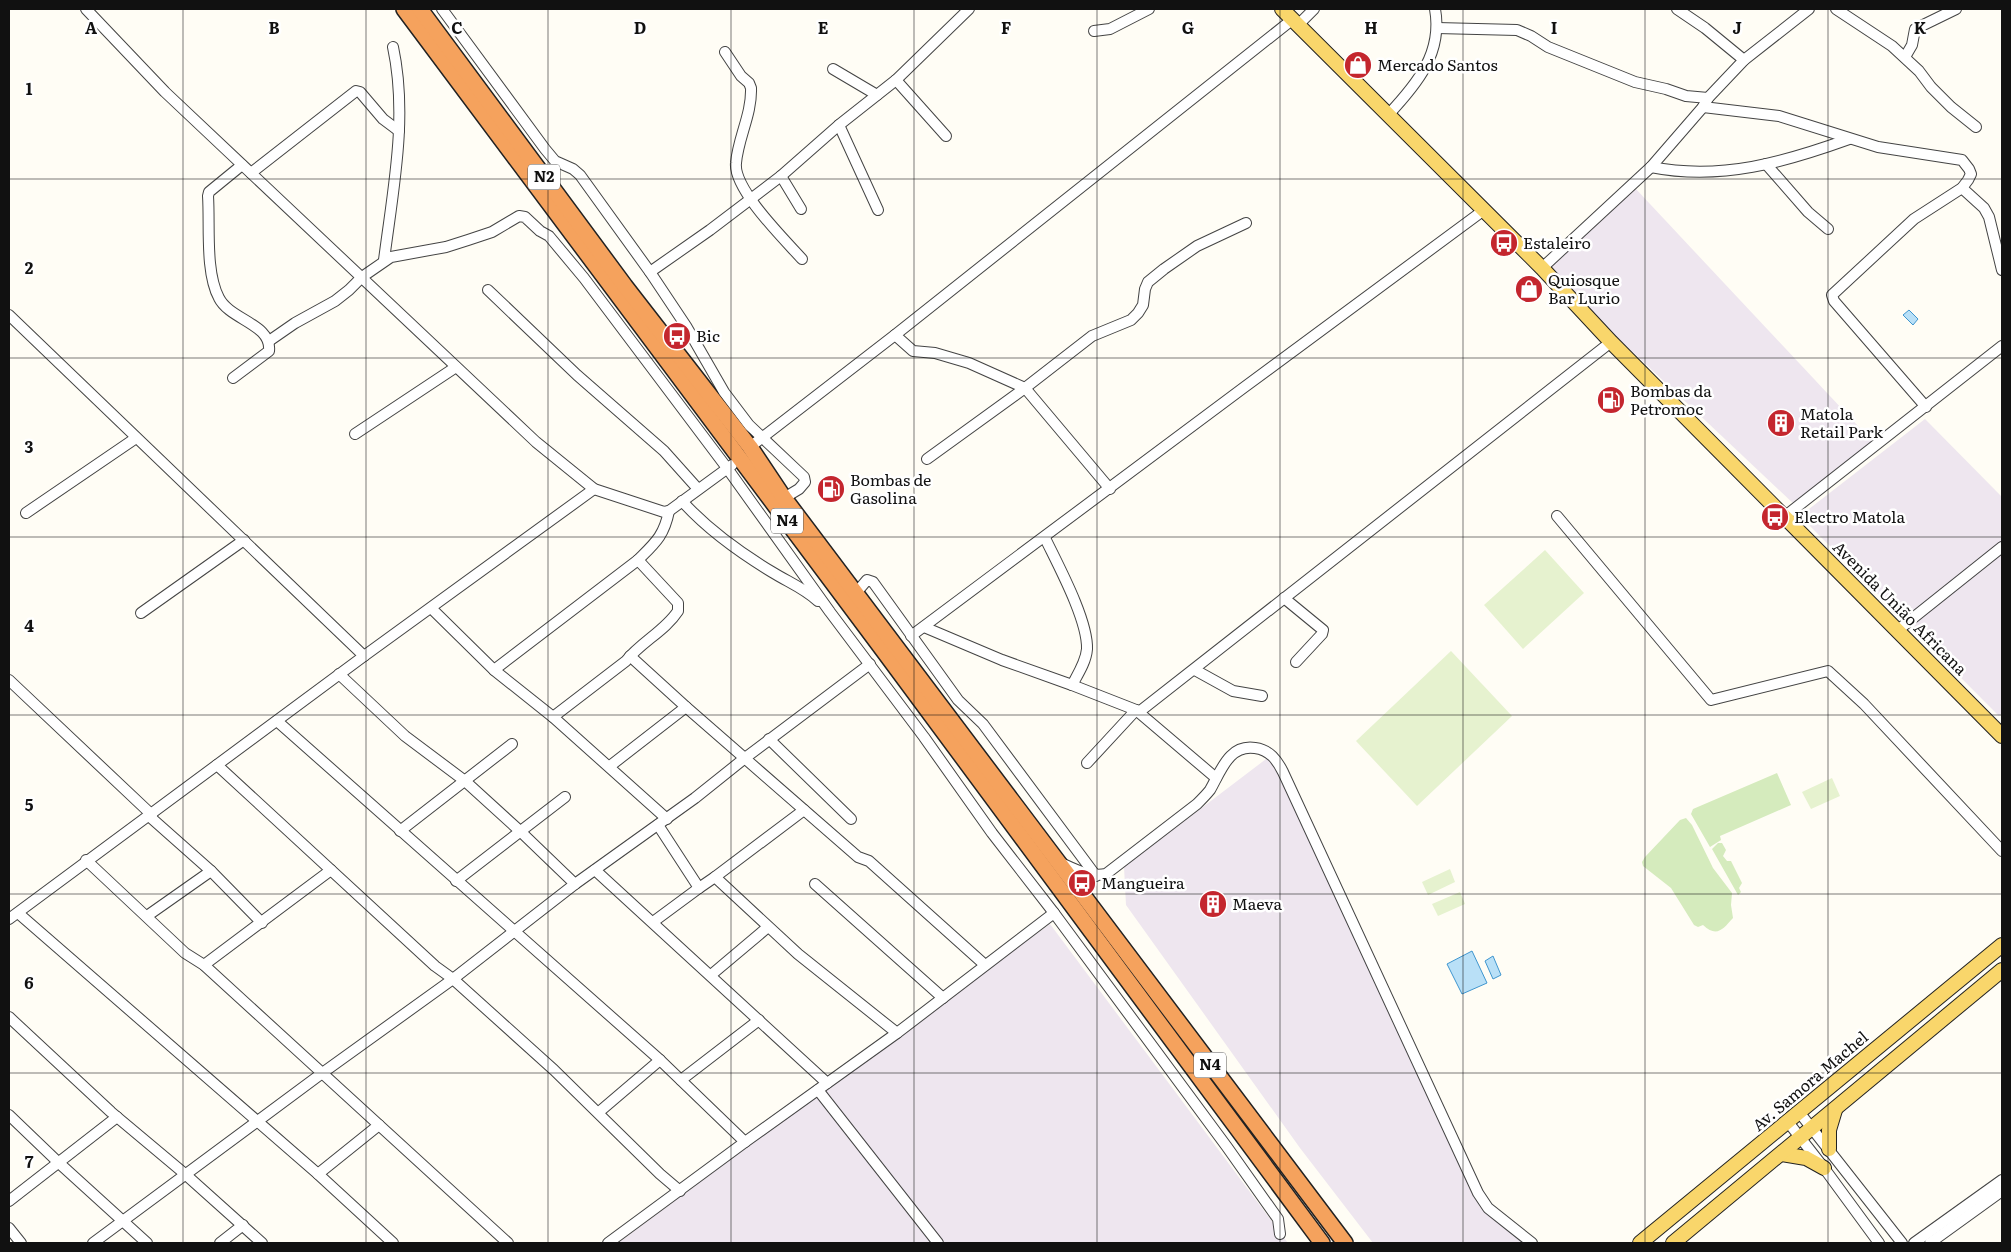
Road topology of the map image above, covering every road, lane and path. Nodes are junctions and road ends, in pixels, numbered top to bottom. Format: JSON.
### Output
{"nodes":[{"id":1,"x":86,"y":9,"type":"edge"},
{"id":2,"x":404,"y":9,"type":"edge"},
{"id":3,"x":420,"y":9,"type":"edge"},
{"id":4,"x":442,"y":9,"type":"edge"},
{"id":5,"x":968,"y":9,"type":"edge"},
{"id":6,"x":1150,"y":9,"type":"edge"},
{"id":7,"x":1282,"y":9,"type":"edge"},
{"id":8,"x":1314,"y":9,"type":"edge"},
{"id":9,"x":1435,"y":9,"type":"edge"},
{"id":10,"x":1677,"y":9,"type":"edge"},
{"id":11,"x":1809,"y":9,"type":"edge"},
{"id":12,"x":1836,"y":9,"type":"edge"},
{"id":13,"x":1956,"y":9,"type":"edge"},
{"id":14,"x":1296,"y":22,"type":"junction"},
{"id":15,"x":1437,"y":28,"type":"junction"},
{"id":16,"x":1094,"y":31,"type":"dead end"},
{"id":17,"x":393,"y":47,"type":"dead end"},
{"id":18,"x":725,"y":52,"type":"dead end"},
{"id":19,"x":1904,"y":56,"type":"junction"},
{"id":20,"x":1744,"y":60,"type":"junction"},
{"id":21,"x":834,"y":70,"type":"dead end"},
{"id":22,"x":896,"y":80,"type":"junction"},
{"id":23,"x":877,"y":96,"type":"junction"},
{"id":24,"x":1705,"y":102,"type":"junction"},
{"id":25,"x":1388,"y":115,"type":"junction"},
{"id":26,"x":840,"y":125,"type":"junction"},
{"id":27,"x":1976,"y":127,"type":"dead end"},
{"id":28,"x":399,"y":132,"type":"junction"},
{"id":29,"x":946,"y":136,"type":"dead end"},
{"id":30,"x":1849,"y":139,"type":"junction"},
{"id":31,"x":1766,"y":164,"type":"junction"},
{"id":32,"x":242,"y":165,"type":"junction"},
{"id":33,"x":1652,"y":167,"type":"junction"},
{"id":34,"x":251,"y":173,"type":"junction"},
{"id":35,"x":781,"y":176,"type":"junction"},
{"id":36,"x":1962,"y":188,"type":"junction"},
{"id":37,"x":750,"y":200,"type":"junction"},
{"id":38,"x":801,"y":209,"type":"dead end"},
{"id":39,"x":878,"y":210,"type":"dead end"},
{"id":40,"x":1484,"y":210,"type":"junction"},
{"id":41,"x":1246,"y":223,"type":"dead end"},
{"id":42,"x":1828,"y":229,"type":"dead end"},
{"id":43,"x":802,"y":259,"type":"dead end"},
{"id":44,"x":384,"y":260,"type":"junction"},
{"id":45,"x":1542,"y":268,"type":"junction"},
{"id":46,"x":2002,"y":270,"type":"edge"},
{"id":47,"x":650,"y":272,"type":"junction"},
{"id":48,"x":362,"y":276,"type":"junction"},
{"id":49,"x":488,"y":290,"type":"dead end"},
{"id":50,"x":9,"y":314,"type":"edge"},
{"id":51,"x":895,"y":335,"type":"junction"},
{"id":52,"x":269,"y":341,"type":"junction"},
{"id":53,"x":1612,"y":342,"type":"junction"},
{"id":54,"x":669,"y":343,"type":"joint"},
{"id":55,"x":2002,"y":346,"type":"edge"},
{"id":56,"x":456,"y":368,"type":"junction"},
{"id":57,"x":232,"y":378,"type":"dead end"},
{"id":58,"x":1025,"y":388,"type":"junction"},
{"id":59,"x":1926,"y":407,"type":"junction"},
{"id":60,"x":355,"y":434,"type":"dead end"},
{"id":61,"x":136,"y":438,"type":"junction"},
{"id":62,"x":763,"y":438,"type":"junction"},
{"id":63,"x":746,"y":453,"type":"junction"},
{"id":64,"x":927,"y":459,"type":"dead end"},
{"id":65,"x":727,"y":468,"type":"junction"},
{"id":66,"x":594,"y":489,"type":"junction"},
{"id":67,"x":698,"y":489,"type":"junction"},
{"id":68,"x":1110,"y":489,"type":"junction"},
{"id":69,"x":784,"y":498,"type":"junction"},
{"id":70,"x":682,"y":501,"type":"junction"},
{"id":71,"x":669,"y":511,"type":"junction"},
{"id":72,"x":26,"y":513,"type":"dead end"},
{"id":73,"x":1557,"y":516,"type":"dead end"},
{"id":74,"x":1784,"y":517,"type":"junction"},
{"id":75,"x":1045,"y":538,"type":"junction"},
{"id":76,"x":244,"y":540,"type":"junction"},
{"id":77,"x":2002,"y":547,"type":"edge"},
{"id":78,"x":638,"y":560,"type":"junction"},
{"id":79,"x":856,"y":593,"type":"junction"},
{"id":80,"x":1284,"y":598,"type":"junction"},
{"id":81,"x":431,"y":608,"type":"junction"},
{"id":82,"x":830,"y":612,"type":"junction"},
{"id":83,"x":140,"y":613,"type":"dead end"},
{"id":84,"x":924,"y":627,"type":"junction"},
{"id":85,"x":1898,"y":630,"type":"junction"},
{"id":86,"x":912,"y":636,"type":"junction"},
{"id":87,"x":364,"y":656,"type":"junction"},
{"id":88,"x":630,"y":656,"type":"junction"},
{"id":89,"x":1296,"y":662,"type":"dead end"},
{"id":90,"x":870,"y":664,"type":"junction"},
{"id":91,"x":494,"y":670,"type":"junction"},
{"id":92,"x":1195,"y":670,"type":"junction"},
{"id":93,"x":339,"y":674,"type":"junction"},
{"id":94,"x":9,"y":680,"type":"edge"},
{"id":95,"x":1072,"y":685,"type":"junction"},
{"id":96,"x":1262,"y":696,"type":"dead end"},
{"id":97,"x":686,"y":708,"type":"junction"},
{"id":98,"x":1137,"y":711,"type":"junction"},
{"id":99,"x":553,"y":717,"type":"junction"},
{"id":100,"x":277,"y":721,"type":"junction"},
{"id":101,"x":2000,"y":731,"type":"edge"},
{"id":102,"x":769,"y":739,"type":"junction"},
{"id":103,"x":512,"y":744,"type":"dead end"},
{"id":104,"x":745,"y":758,"type":"junction"},
{"id":105,"x":1088,"y":763,"type":"dead end"},
{"id":106,"x":217,"y":765,"type":"junction"},
{"id":107,"x":610,"y":766,"type":"junction"},
{"id":108,"x":1216,"y":778,"type":"junction"},
{"id":109,"x":465,"y":781,"type":"junction"},
{"id":110,"x":565,"y":797,"type":"dead end"},
{"id":111,"x":804,"y":810,"type":"junction"},
{"id":112,"x":150,"y":816,"type":"junction"},
{"id":113,"x":851,"y":819,"type":"dead end"},
{"id":114,"x":662,"y":822,"type":"junction"},
{"id":115,"x":400,"y":831,"type":"junction"},
{"id":116,"x":521,"y":832,"type":"junction"},
{"id":117,"x":2002,"y":851,"type":"edge"},
{"id":118,"x":86,"y":860,"type":"junction"},
{"id":119,"x":1056,"y":862,"type":"junction"},
{"id":120,"x":332,"y":870,"type":"junction"},
{"id":121,"x":595,"y":870,"type":"junction"},
{"id":122,"x":211,"y":871,"type":"junction"},
{"id":123,"x":1096,"y":876,"type":"junction"},
{"id":124,"x":715,"y":877,"type":"junction"},
{"id":125,"x":456,"y":881,"type":"junction"},
{"id":126,"x":575,"y":884,"type":"junction"},
{"id":127,"x":815,"y":884,"type":"dead end"},
{"id":128,"x":699,"y":888,"type":"junction"},
{"id":129,"x":18,"y":913,"type":"junction"},
{"id":130,"x":1054,"y":913,"type":"junction"},
{"id":131,"x":147,"y":916,"type":"junction"},
{"id":132,"x":9,"y":919,"type":"edge"},
{"id":133,"x":262,"y":922,"type":"junction"},
{"id":134,"x":653,"y":922,"type":"junction"},
{"id":135,"x":768,"y":927,"type":"junction"},
{"id":136,"x":516,"y":931,"type":"junction"},
{"id":137,"x":2002,"y":945,"type":"edge"},
{"id":138,"x":204,"y":965,"type":"junction"},
{"id":139,"x":984,"y":965,"type":"junction"},
{"id":140,"x":2002,"y":970,"type":"edge"},
{"id":141,"x":711,"y":975,"type":"junction"},
{"id":142,"x":453,"y":979,"type":"junction"},
{"id":143,"x":943,"y":998,"type":"junction"},
{"id":144,"x":9,"y":1017,"type":"edge"},
{"id":145,"x":760,"y":1020,"type":"junction"},
{"id":146,"x":897,"y":1033,"type":"junction"},
{"id":147,"x":660,"y":1060,"type":"junction"},
{"id":148,"x":321,"y":1074,"type":"junction"},
{"id":149,"x":681,"y":1080,"type":"junction"},
{"id":150,"x":822,"y":1087,"type":"junction"},
{"id":151,"x":1835,"y":1110,"type":"junction"},
{"id":152,"x":599,"y":1112,"type":"junction"},
{"id":153,"x":1799,"y":1112,"type":"junction"},
{"id":154,"x":9,"y":1115,"type":"edge"},
{"id":155,"x":117,"y":1117,"type":"junction"},
{"id":156,"x":259,"y":1122,"type":"junction"},
{"id":157,"x":1788,"y":1122,"type":"junction"},
{"id":158,"x":379,"y":1125,"type":"junction"},
{"id":159,"x":1811,"y":1128,"type":"junction"},
{"id":160,"x":1800,"y":1138,"type":"junction"},
{"id":161,"x":745,"y":1142,"type":"junction"},
{"id":162,"x":1829,"y":1149,"type":"junction"},
{"id":163,"x":1782,"y":1154,"type":"junction"},
{"id":164,"x":59,"y":1163,"type":"junction"},
{"id":165,"x":1824,"y":1168,"type":"junction"},
{"id":166,"x":185,"y":1174,"type":"junction"},
{"id":167,"x":318,"y":1174,"type":"junction"},
{"id":168,"x":2002,"y":1180,"type":"edge"},
{"id":169,"x":680,"y":1191,"type":"junction"},
{"id":170,"x":2002,"y":1191,"type":"edge"},
{"id":171,"x":9,"y":1202,"type":"edge"},
{"id":172,"x":123,"y":1221,"type":"junction"},
{"id":173,"x":243,"y":1225,"type":"junction"},
{"id":174,"x":9,"y":1228,"type":"edge"},
{"id":175,"x":1280,"y":1234,"type":"dead end"},
{"id":176,"x":21,"y":1243,"type":"edge"},
{"id":177,"x":93,"y":1243,"type":"edge"},
{"id":178,"x":147,"y":1243,"type":"edge"},
{"id":179,"x":220,"y":1243,"type":"edge"},
{"id":180,"x":262,"y":1243,"type":"edge"},
{"id":181,"x":393,"y":1243,"type":"edge"},
{"id":182,"x":508,"y":1243,"type":"edge"},
{"id":183,"x":608,"y":1243,"type":"edge"},
{"id":184,"x":938,"y":1243,"type":"edge"},
{"id":185,"x":1322,"y":1243,"type":"edge"},
{"id":186,"x":1345,"y":1243,"type":"edge"},
{"id":187,"x":1532,"y":1243,"type":"edge"},
{"id":188,"x":1640,"y":1243,"type":"edge"},
{"id":189,"x":1673,"y":1243,"type":"edge"},
{"id":190,"x":1879,"y":1243,"type":"edge"},
{"id":191,"x":1902,"y":1243,"type":"edge"},
{"id":192,"x":1914,"y":1243,"type":"edge"},
{"id":193,"x":1930,"y":1243,"type":"edge"}],
"edges":[{"from":1,"to":32,"type":"street"},
{"from":2,"to":63,"type":"highway","number":"N4"},
{"from":3,"to":54,"type":"highway","number":"N2"},
{"from":4,"to":47,"type":"street"},
{"from":5,"to":22,"type":"street"},
{"from":6,"to":16,"type":"street"},
{"from":7,"to":14,"type":"main road","name":"Avenida União Africana"},
{"from":8,"to":14,"type":"street"},
{"from":9,"to":15,"type":"street"},
{"from":10,"to":20,"type":"street"},
{"from":11,"to":20,"type":"street"},
{"from":12,"to":19,"type":"street"},
{"from":13,"to":19,"type":"street"},
{"from":14,"to":25,"type":"main road","name":"Avenida União Africana"},
{"from":14,"to":51,"type":"street"},
{"from":15,"to":24,"type":"street"},
{"from":15,"to":25,"type":"street"},
{"from":17,"to":28,"type":"street"},
{"from":18,"to":37,"type":"street"},
{"from":19,"to":27,"type":"street"},
{"from":20,"to":24,"type":"street"},
{"from":21,"to":23,"type":"street"},
{"from":22,"to":23,"type":"street"},
{"from":22,"to":29,"type":"street"},
{"from":23,"to":26,"type":"street"},
{"from":24,"to":30,"type":"street"},
{"from":24,"to":33,"type":"street"},
{"from":25,"to":40,"type":"main road","name":"Avenida União Africana"},
{"from":26,"to":35,"type":"street"},
{"from":26,"to":39,"type":"street"},
{"from":28,"to":34,"type":"street"},
{"from":28,"to":44,"type":"street"},
{"from":30,"to":31,"type":"street"},
{"from":30,"to":36,"type":"street"},
{"from":31,"to":33,"type":"street"},
{"from":31,"to":42,"type":"street"},
{"from":32,"to":34,"type":"street"},
{"from":32,"to":52,"type":"street"},
{"from":33,"to":45,"type":"street"},
{"from":34,"to":48,"type":"street"},
{"from":35,"to":37,"type":"street"},
{"from":35,"to":38,"type":"street"},
{"from":36,"to":46,"type":"street"},
{"from":36,"to":59,"type":"street"},
{"from":37,"to":43,"type":"street"},
{"from":37,"to":47,"type":"street"},
{"from":40,"to":45,"type":"main road","name":"Avenida União Africana"},
{"from":40,"to":68,"type":"street"},
{"from":41,"to":58,"type":"street"},
{"from":44,"to":48,"type":"street"},
{"from":44,"to":65,"type":"street"},
{"from":45,"to":53,"type":"main road","name":"Avenida União Africana"},
{"from":47,"to":62,"type":"street"},
{"from":48,"to":52,"type":"street"},
{"from":48,"to":56,"type":"street"},
{"from":49,"to":67,"type":"street"},
{"from":50,"to":61,"type":"street"},
{"from":51,"to":58,"type":"street"},
{"from":51,"to":62,"type":"street"},
{"from":52,"to":57,"type":"street"},
{"from":53,"to":74,"type":"main road","name":"Avenida União Africana"},
{"from":53,"to":80,"type":"street"},
{"from":54,"to":63,"type":"highway","number":"N4"},
{"from":55,"to":59,"type":"street"},
{"from":56,"to":60,"type":"street"},
{"from":56,"to":66,"type":"street"},
{"from":58,"to":64,"type":"street"},
{"from":58,"to":68,"type":"street"},
{"from":59,"to":74,"type":"street"},
{"from":61,"to":72,"type":"street"},
{"from":61,"to":76,"type":"street"},
{"from":62,"to":63,"type":"street"},
{"from":62,"to":69,"type":"street"},
{"from":63,"to":65,"type":"street"},
{"from":63,"to":69,"type":"highway","number":"N4"},
{"from":63,"to":185,"type":"highway","number":"N4"},
{"from":65,"to":67,"type":"street"},
{"from":65,"to":82,"type":"street"},
{"from":66,"to":71,"type":"street"},
{"from":66,"to":81,"type":"street"},
{"from":67,"to":70,"type":"street"},
{"from":68,"to":75,"type":"street"},
{"from":69,"to":79,"type":"highway","number":"N4"},
{"from":70,"to":71,"type":"street"},
{"from":70,"to":82,"type":"street"},
{"from":71,"to":78,"type":"street"},
{"from":73,"to":117,"type":"street"},
{"from":74,"to":85,"type":"main road","name":"Avenida União Africana"},
{"from":75,"to":84,"type":"street"},
{"from":75,"to":95,"type":"street"},
{"from":76,"to":83,"type":"street"},
{"from":76,"to":87,"type":"street"},
{"from":77,"to":85,"type":"street"},
{"from":78,"to":88,"type":"street"},
{"from":78,"to":91,"type":"street"},
{"from":79,"to":86,"type":"street"},
{"from":79,"to":119,"type":"highway","number":"N4"},
{"from":80,"to":89,"type":"street"},
{"from":80,"to":92,"type":"street"},
{"from":81,"to":87,"type":"street"},
{"from":81,"to":91,"type":"street"},
{"from":82,"to":90,"type":"street"},
{"from":84,"to":86,"type":"street"},
{"from":84,"to":95,"type":"street"},
{"from":85,"to":101,"type":"main road","name":"Avenida União Africana"},
{"from":86,"to":123,"type":"street"},
{"from":87,"to":93,"type":"street"},
{"from":88,"to":97,"type":"street"},
{"from":88,"to":99,"type":"street"},
{"from":90,"to":102,"type":"street"},
{"from":90,"to":130,"type":"street"},
{"from":91,"to":99,"type":"street"},
{"from":92,"to":96,"type":"street"},
{"from":92,"to":98,"type":"street"},
{"from":93,"to":100,"type":"street"},
{"from":93,"to":109,"type":"street"},
{"from":94,"to":112,"type":"street"},
{"from":95,"to":98,"type":"street"},
{"from":97,"to":104,"type":"street"},
{"from":97,"to":107,"type":"street"},
{"from":98,"to":105,"type":"street"},
{"from":98,"to":108,"type":"street"},
{"from":99,"to":107,"type":"street"},
{"from":100,"to":106,"type":"street"},
{"from":100,"to":115,"type":"street"},
{"from":102,"to":104,"type":"street"},
{"from":102,"to":113,"type":"street"},
{"from":103,"to":109,"type":"street"},
{"from":104,"to":111,"type":"street"},
{"from":104,"to":114,"type":"street"},
{"from":106,"to":112,"type":"street"},
{"from":106,"to":120,"type":"street"},
{"from":107,"to":114,"type":"street"},
{"from":108,"to":123,"type":"street"},
{"from":108,"to":187,"type":"street"},
{"from":109,"to":115,"type":"street"},
{"from":109,"to":116,"type":"street"},
{"from":110,"to":116,"type":"street"},
{"from":111,"to":124,"type":"street"},
{"from":111,"to":139,"type":"street"},
{"from":112,"to":118,"type":"street"},
{"from":112,"to":122,"type":"street"},
{"from":114,"to":121,"type":"street"},
{"from":114,"to":128,"type":"street"},
{"from":115,"to":125,"type":"street"},
{"from":116,"to":125,"type":"street"},
{"from":116,"to":126,"type":"street"},
{"from":118,"to":129,"type":"street"},
{"from":118,"to":131,"type":"street"},
{"from":119,"to":123,"type":"street"},
{"from":119,"to":186,"type":"highway","number":"N4"},
{"from":120,"to":133,"type":"street"},
{"from":120,"to":142,"type":"street"},
{"from":121,"to":126,"type":"street"},
{"from":121,"to":134,"type":"street"},
{"from":122,"to":131,"type":"street"},
{"from":122,"to":133,"type":"street"},
{"from":124,"to":128,"type":"street"},
{"from":124,"to":135,"type":"street"},
{"from":125,"to":136,"type":"street"},
{"from":126,"to":136,"type":"street"},
{"from":127,"to":143,"type":"street"},
{"from":128,"to":134,"type":"street"},
{"from":129,"to":132,"type":"street"},
{"from":129,"to":156,"type":"street"},
{"from":130,"to":139,"type":"street"},
{"from":130,"to":175,"type":"street"},
{"from":131,"to":138,"type":"street"},
{"from":133,"to":138,"type":"street"},
{"from":134,"to":141,"type":"street"},
{"from":135,"to":141,"type":"street"},
{"from":135,"to":146,"type":"street"},
{"from":136,"to":142,"type":"street"},
{"from":136,"to":147,"type":"street"},
{"from":137,"to":153,"type":"main road","name":"Av. Samora Machel"},
{"from":138,"to":148,"type":"street"},
{"from":139,"to":143,"type":"street"},
{"from":140,"to":151,"type":"main road"},
{"from":141,"to":145,"type":"street"},
{"from":142,"to":148,"type":"street"},
{"from":142,"to":152,"type":"street"},
{"from":143,"to":146,"type":"street"},
{"from":144,"to":155,"type":"street"},
{"from":145,"to":149,"type":"street"},
{"from":145,"to":150,"type":"street"},
{"from":146,"to":150,"type":"street"},
{"from":147,"to":149,"type":"street"},
{"from":147,"to":152,"type":"street"},
{"from":148,"to":156,"type":"street"},
{"from":148,"to":158,"type":"street"},
{"from":149,"to":161,"type":"street"},
{"from":150,"to":161,"type":"street"},
{"from":150,"to":184,"type":"street"},
{"from":151,"to":159,"type":"main road"},
{"from":151,"to":162,"type":"main road"},
{"from":152,"to":169,"type":"street"},
{"from":153,"to":157,"type":"main road","name":"Av. Samora Machel"},
{"from":153,"to":159,"type":"street"},
{"from":154,"to":164,"type":"street"},
{"from":155,"to":164,"type":"street"},
{"from":155,"to":166,"type":"street"},
{"from":156,"to":166,"type":"street"},
{"from":156,"to":167,"type":"street"},
{"from":157,"to":160,"type":"street"},
{"from":157,"to":188,"type":"main road","name":"Av. Samora Machel"},
{"from":158,"to":167,"type":"street"},
{"from":158,"to":182,"type":"street"},
{"from":159,"to":160,"type":"main road"},
{"from":159,"to":162,"type":"street"},
{"from":160,"to":163,"type":"main road"},
{"from":160,"to":165,"type":"street"},
{"from":161,"to":169,"type":"street"},
{"from":162,"to":191,"type":"street"},
{"from":163,"to":165,"type":"main road"},
{"from":163,"to":189,"type":"main road"},
{"from":164,"to":171,"type":"street"},
{"from":164,"to":172,"type":"street"},
{"from":165,"to":190,"type":"street"},
{"from":166,"to":172,"type":"street"},
{"from":166,"to":173,"type":"street"},
{"from":167,"to":181,"type":"street"},
{"from":168,"to":192,"type":"street"},
{"from":169,"to":183,"type":"street"},
{"from":170,"to":193,"type":"street"},
{"from":172,"to":177,"type":"street"},
{"from":172,"to":178,"type":"street"},
{"from":173,"to":179,"type":"street"},
{"from":173,"to":180,"type":"street"},
{"from":174,"to":176,"type":"street"}]}
